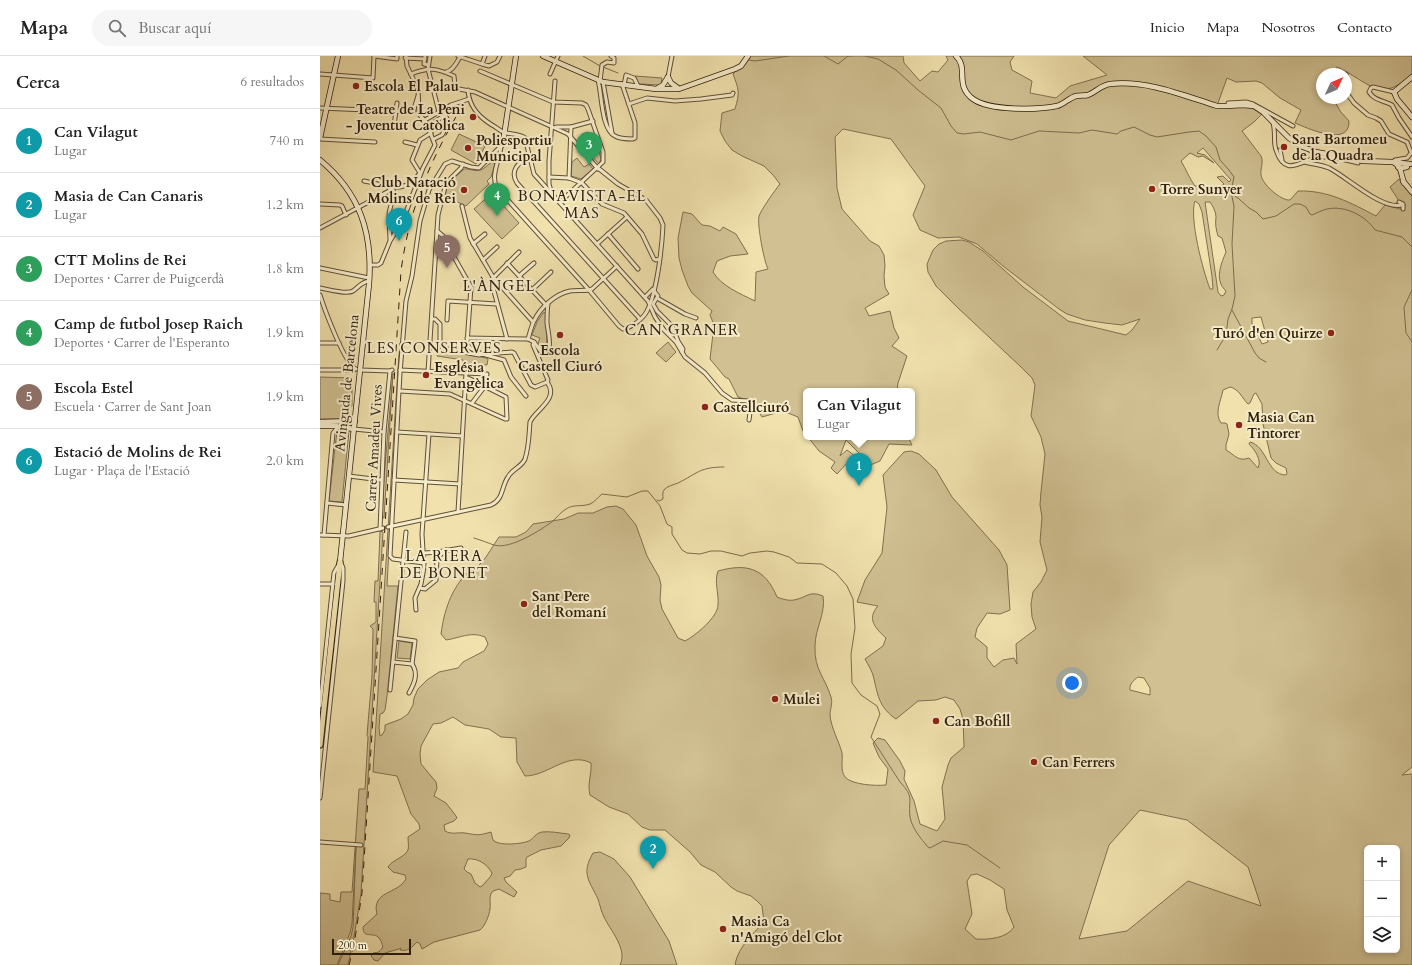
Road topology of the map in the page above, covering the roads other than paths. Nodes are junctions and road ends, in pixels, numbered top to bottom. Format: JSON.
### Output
{"nodes":[{"id":1,"x":338,"y":56,"type":"edge"},
{"id":2,"x":374,"y":56,"type":"edge"},
{"id":3,"x":430,"y":56,"type":"edge"},
{"id":4,"x":459,"y":56,"type":"edge"},
{"id":5,"x":485,"y":56,"type":"edge"},
{"id":6,"x":500,"y":56,"type":"edge"},
{"id":7,"x":516,"y":56,"type":"edge"},
{"id":8,"x":543,"y":56,"type":"edge"},
{"id":9,"x":558,"y":56,"type":"edge"},
{"id":10,"x":610,"y":56,"type":"edge"},
{"id":11,"x":672,"y":56,"type":"edge"},
{"id":12,"x":748,"y":56,"type":"edge"},
{"id":13,"x":956,"y":56,"type":"edge"},
{"id":14,"x":406,"y":57,"type":"edge"},
{"id":15,"x":397,"y":58,"type":"edge"},
{"id":16,"x":425,"y":58,"type":"edge"},
{"id":17,"x":556,"y":62,"type":"junction"},
{"id":18,"x":482,"y":64,"type":"junction"},
{"id":19,"x":427,"y":67,"type":"junction"},
{"id":20,"x":480,"y":70,"type":"dead end"},
{"id":21,"x":446,"y":72,"type":"junction"},
{"id":22,"x":622,"y":73,"type":"dead end"},
{"id":23,"x":320,"y":74,"type":"edge"},
{"id":24,"x":410,"y":74,"type":"junction"},
{"id":25,"x":550,"y":74,"type":"dead end"},
{"id":26,"x":334,"y":75,"type":"junction"},
{"id":27,"x":626,"y":75,"type":"junction"},
{"id":28,"x":668,"y":77,"type":"joint"},
{"id":29,"x":1412,"y":77,"type":"edge"},
{"id":30,"x":555,"y":81,"type":"dead end"},
{"id":31,"x":600,"y":81,"type":"junction"},
{"id":32,"x":668,"y":83,"type":"junction"},
{"id":33,"x":512,"y":84,"type":"junction"},
{"id":34,"x":623,"y":84,"type":"junction"},
{"id":35,"x":638,"y":86,"type":"junction"},
{"id":36,"x":656,"y":89,"type":"junction"},
{"id":37,"x":667,"y":89,"type":"junction"},
{"id":38,"x":679,"y":89,"type":"junction"},
{"id":39,"x":468,"y":90,"type":"junction"},
{"id":40,"x":1394,"y":92,"type":"junction"},
{"id":41,"x":733,"y":93,"type":"dead end"},
{"id":42,"x":418,"y":95,"type":"junction"},
{"id":43,"x":469,"y":99,"type":"junction"},
{"id":44,"x":1352,"y":100,"type":"edge"},
{"id":45,"x":554,"y":102,"type":"junction"},
{"id":46,"x":397,"y":103,"type":"dead end"},
{"id":47,"x":602,"y":103,"type":"junction"},
{"id":48,"x":606,"y":103,"type":"junction"},
{"id":49,"x":1228,"y":103,"type":"dead end"},
{"id":50,"x":629,"y":104,"type":"junction"},
{"id":51,"x":320,"y":108,"type":"edge"},
{"id":52,"x":327,"y":108,"type":"junction"},
{"id":53,"x":508,"y":108,"type":"junction"},
{"id":54,"x":397,"y":111,"type":"junction"},
{"id":55,"x":439,"y":112,"type":"junction"},
{"id":56,"x":1412,"y":117,"type":"edge"},
{"id":57,"x":1274,"y":118,"type":"junction"},
{"id":58,"x":425,"y":120,"type":"junction"},
{"id":59,"x":593,"y":121,"type":"junction"},
{"id":60,"x":428,"y":126,"type":"junction"},
{"id":61,"x":1293,"y":126,"type":"dead end"},
{"id":62,"x":374,"y":127,"type":"dead end"},
{"id":63,"x":553,"y":127,"type":"junction"},
{"id":64,"x":608,"y":127,"type":"junction"},
{"id":65,"x":571,"y":128,"type":"junction"},
{"id":66,"x":1276,"y":130,"type":"junction"},
{"id":67,"x":505,"y":132,"type":"junction"},
{"id":68,"x":431,"y":133,"type":"junction"},
{"id":69,"x":570,"y":136,"type":"junction"},
{"id":70,"x":1412,"y":137,"type":"edge"},
{"id":71,"x":320,"y":139,"type":"edge"},
{"id":72,"x":434,"y":139,"type":"junction"},
{"id":73,"x":375,"y":142,"type":"dead end"},
{"id":74,"x":404,"y":142,"type":"dead end"},
{"id":75,"x":417,"y":145,"type":"junction"},
{"id":76,"x":501,"y":146,"type":"junction"},
{"id":77,"x":1280,"y":150,"type":"dead end"},
{"id":78,"x":1412,"y":152,"type":"edge"},
{"id":79,"x":490,"y":159,"type":"junction"},
{"id":80,"x":530,"y":159,"type":"junction"},
{"id":81,"x":320,"y":160,"type":"edge"},
{"id":82,"x":1282,"y":162,"type":"junction"},
{"id":83,"x":1305,"y":162,"type":"junction"},
{"id":84,"x":1374,"y":162,"type":"junction"},
{"id":85,"x":1384,"y":162,"type":"junction"},
{"id":86,"x":1358,"y":163,"type":"dead end"},
{"id":87,"x":1393,"y":163,"type":"junction"},
{"id":88,"x":463,"y":164,"type":"junction"},
{"id":89,"x":497,"y":164,"type":"junction"},
{"id":90,"x":1406,"y":165,"type":"edge"},
{"id":91,"x":423,"y":168,"type":"junction"},
{"id":92,"x":598,"y":168,"type":"junction"},
{"id":93,"x":420,"y":173,"type":"junction"},
{"id":94,"x":1400,"y":174,"type":"junction"},
{"id":95,"x":549,"y":177,"type":"junction"},
{"id":96,"x":569,"y":178,"type":"junction"},
{"id":97,"x":364,"y":181,"type":"dead end"},
{"id":98,"x":582,"y":183,"type":"junction"},
{"id":99,"x":543,"y":184,"type":"junction"},
{"id":100,"x":549,"y":184,"type":"junction"},
{"id":101,"x":392,"y":187,"type":"junction"},
{"id":102,"x":1412,"y":192,"type":"edge"},
{"id":103,"x":551,"y":193,"type":"junction"},
{"id":104,"x":560,"y":202,"type":"junction"},
{"id":105,"x":1399,"y":202,"type":"dead end"},
{"id":106,"x":320,"y":204,"type":"edge"},
{"id":107,"x":1401,"y":205,"type":"dead end"},
{"id":108,"x":462,"y":206,"type":"dead end"},
{"id":109,"x":358,"y":208,"type":"junction"},
{"id":110,"x":1403,"y":209,"type":"dead end"},
{"id":111,"x":346,"y":215,"type":"junction"},
{"id":112,"x":627,"y":217,"type":"junction"},
{"id":113,"x":320,"y":228,"type":"edge"},
{"id":114,"x":437,"y":231,"type":"junction"},
{"id":115,"x":485,"y":234,"type":"dead end"},
{"id":116,"x":608,"y":234,"type":"junction"},
{"id":117,"x":390,"y":241,"type":"junction"},
{"id":118,"x":473,"y":244,"type":"junction"},
{"id":119,"x":597,"y":244,"type":"junction"},
{"id":120,"x":497,"y":247,"type":"dead end"},
{"id":121,"x":519,"y":252,"type":"dead end"},
{"id":122,"x":659,"y":258,"type":"junction"},
{"id":123,"x":654,"y":259,"type":"junction"},
{"id":124,"x":483,"y":260,"type":"junction"},
{"id":125,"x":507,"y":263,"type":"junction"},
{"id":126,"x":534,"y":263,"type":"dead end"},
{"id":127,"x":370,"y":265,"type":"junction"},
{"id":128,"x":617,"y":266,"type":"junction"},
{"id":129,"x":320,"y":268,"type":"edge"},
{"id":130,"x":638,"y":269,"type":"dead end"},
{"id":131,"x":551,"y":272,"type":"dead end"},
{"id":132,"x":657,"y":275,"type":"junction"},
{"id":133,"x":519,"y":276,"type":"junction"},
{"id":134,"x":492,"y":277,"type":"junction"},
{"id":135,"x":603,"y":279,"type":"junction"},
{"id":136,"x":369,"y":280,"type":"junction"},
{"id":137,"x":583,"y":285,"type":"junction"},
{"id":138,"x":320,"y":288,"type":"edge"},
{"id":139,"x":532,"y":290,"type":"junction"},
{"id":140,"x":589,"y":290,"type":"junction"},
{"id":141,"x":654,"y":290,"type":"junction"},
{"id":142,"x":579,"y":291,"type":"junction"},
{"id":143,"x":320,"y":294,"type":"edge"},
{"id":144,"x":645,"y":297,"type":"junction"},
{"id":145,"x":657,"y":298,"type":"junction"},
{"id":146,"x":471,"y":302,"type":"junction"},
{"id":147,"x":497,"y":304,"type":"junction"},
{"id":148,"x":547,"y":304,"type":"junction"},
{"id":149,"x":649,"y":304,"type":"junction"},
{"id":150,"x":647,"y":311,"type":"junction"},
{"id":151,"x":653,"y":311,"type":"junction"},
{"id":152,"x":696,"y":318,"type":"dead end"},
{"id":153,"x":432,"y":319,"type":"junction"},
{"id":154,"x":640,"y":319,"type":"junction"},
{"id":155,"x":447,"y":320,"type":"dead end"},
{"id":156,"x":533,"y":322,"type":"junction"},
{"id":157,"x":468,"y":338,"type":"junction"},
{"id":158,"x":507,"y":339,"type":"junction"},
{"id":159,"x":528,"y":340,"type":"junction"},
{"id":160,"x":534,"y":342,"type":"junction"},
{"id":161,"x":320,"y":343,"type":"edge"},
{"id":162,"x":339,"y":343,"type":"junction"},
{"id":163,"x":682,"y":352,"type":"junction"},
{"id":164,"x":482,"y":354,"type":"junction"},
{"id":165,"x":320,"y":370,"type":"edge"},
{"id":166,"x":358,"y":370,"type":"junction"},
{"id":167,"x":400,"y":370,"type":"junction"},
{"id":168,"x":428,"y":372,"type":"junction"},
{"id":169,"x":466,"y":373,"type":"junction"},
{"id":170,"x":466,"y":379,"type":"junction"},
{"id":171,"x":547,"y":382,"type":"junction"},
{"id":172,"x":485,"y":386,"type":"junction"},
{"id":173,"x":400,"y":391,"type":"junction"},
{"id":174,"x":526,"y":396,"type":"dead end"},
{"id":175,"x":465,"y":400,"type":"junction"},
{"id":176,"x":472,"y":403,"type":"junction"},
{"id":177,"x":749,"y":420,"type":"dead end"},
{"id":178,"x":355,"y":421,"type":"junction"},
{"id":179,"x":320,"y":422,"type":"edge"},
{"id":180,"x":320,"y":426,"type":"edge"},
{"id":181,"x":338,"y":427,"type":"junction"},
{"id":182,"x":354,"y":429,"type":"junction"},
{"id":183,"x":384,"y":432,"type":"junction"},
{"id":184,"x":397,"y":432,"type":"junction"},
{"id":185,"x":429,"y":434,"type":"junction"},
{"id":186,"x":462,"y":436,"type":"junction"},
{"id":187,"x":349,"y":476,"type":"junction"},
{"id":188,"x":382,"y":480,"type":"junction"},
{"id":189,"x":394,"y":480,"type":"junction"},
{"id":190,"x":426,"y":482,"type":"junction"},
{"id":191,"x":460,"y":484,"type":"junction"},
{"id":192,"x":327,"y":503,"type":"junction"},
{"id":193,"x":346,"y":505,"type":"junction"},
{"id":194,"x":458,"y":512,"type":"junction"},
{"id":195,"x":423,"y":520,"type":"junction"},
{"id":196,"x":390,"y":527,"type":"junction"},
{"id":197,"x":406,"y":532,"type":"dead end"},
{"id":198,"x":322,"y":535,"type":"edge"},
{"id":199,"x":343,"y":535,"type":"junction"},
{"id":200,"x":461,"y":548,"type":"dead end"},
{"id":201,"x":446,"y":550,"type":"junction"},
{"id":202,"x":423,"y":553,"type":"junction"},
{"id":203,"x":403,"y":561,"type":"junction"},
{"id":204,"x":340,"y":562,"type":"junction"},
{"id":205,"x":424,"y":563,"type":"junction"},
{"id":206,"x":336,"y":578,"type":"junction"},
{"id":207,"x":320,"y":584,"type":"edge"},
{"id":208,"x":333,"y":584,"type":"junction"},
{"id":209,"x":343,"y":585,"type":"junction"},
{"id":210,"x":420,"y":588,"type":"junction"},
{"id":211,"x":416,"y":610,"type":"dead end"},
{"id":212,"x":395,"y":638,"type":"junction"},
{"id":213,"x":393,"y":662,"type":"junction"},
{"id":214,"x":412,"y":664,"type":"junction"},
{"id":215,"x":320,"y":668,"type":"edge"},
{"id":216,"x":326,"y":669,"type":"junction"},
{"id":217,"x":390,"y":690,"type":"dead end"},
{"id":218,"x":409,"y":693,"type":"dead end"},
{"id":219,"x":320,"y":706,"type":"edge"},
{"id":220,"x":320,"y":745,"type":"edge"},
{"id":221,"x":320,"y":798,"type":"edge"},
{"id":222,"x":320,"y":842,"type":"edge"},
{"id":223,"x":361,"y":845,"type":"dead end"}],
"edges":[{"from":1,"to":26,"type":"main road"},
{"from":2,"to":15,"type":"street"},
{"from":2,"to":26,"type":"street"},
{"from":3,"to":19,"type":"street"},
{"from":4,"to":18,"type":"street"},
{"from":4,"to":21,"type":"street"},
{"from":5,"to":18,"type":"street"},
{"from":6,"to":18,"type":"street"},
{"from":7,"to":33,"type":"main road"},
{"from":8,"to":17,"type":"main road"},
{"from":9,"to":17,"type":"street"},
{"from":10,"to":31,"type":"street"},
{"from":11,"to":28,"type":"street"},
{"from":12,"to":38,"type":"main road"},
{"from":13,"to":57,"type":"main road"},
{"from":14,"to":16,"type":"street"},
{"from":14,"to":24,"type":"street"},
{"from":16,"to":19,"type":"street"},
{"from":17,"to":25,"type":"street"},
{"from":17,"to":31,"type":"main road"},
{"from":19,"to":21,"type":"street"},
{"from":19,"to":24,"type":"street"},
{"from":19,"to":55,"type":"street"},
{"from":20,"to":33,"type":"street"},
{"from":21,"to":39,"type":"street"},
{"from":22,"to":27,"type":"street"},
{"from":23,"to":26,"type":"street"},
{"from":24,"to":42,"type":"street"},
{"from":26,"to":52,"type":"main road"},
{"from":27,"to":34,"type":"street"},
{"from":27,"to":35,"type":"street"},
{"from":28,"to":32,"type":"main road"},
{"from":29,"to":40,"type":"main road"},
{"from":30,"to":45,"type":"street"},
{"from":31,"to":34,"type":"main road"},
{"from":31,"to":47,"type":"street"},
{"from":31,"to":48,"type":"street"},
{"from":32,"to":36,"type":"main road"},
{"from":32,"to":37,"type":"main road"},
{"from":32,"to":38,"type":"main road"},
{"from":33,"to":45,"type":"street"},
{"from":33,"to":53,"type":"main road"},
{"from":34,"to":35,"type":"main road"},
{"from":34,"to":50,"type":"street"},
{"from":35,"to":36,"type":"main road"},
{"from":36,"to":37,"type":"main road"},
{"from":37,"to":38,"type":"main road"},
{"from":39,"to":43,"type":"street"},
{"from":39,"to":53,"type":"street"},
{"from":40,"to":56,"type":"main road"},
{"from":40,"to":70,"type":"street"},
{"from":41,"to":50,"type":"street"},
{"from":42,"to":54,"type":"street"},
{"from":42,"to":58,"type":"street"},
{"from":43,"to":55,"type":"street"},
{"from":43,"to":67,"type":"street"},
{"from":44,"to":78,"type":"street"},
{"from":45,"to":59,"type":"street"},
{"from":45,"to":63,"type":"street"},
{"from":46,"to":54,"type":"street"},
{"from":47,"to":48,"type":"street"},
{"from":47,"to":64,"type":"street"},
{"from":48,"to":64,"type":"street"},
{"from":49,"to":57,"type":"street"},
{"from":50,"to":64,"type":"street"},
{"from":51,"to":52,"type":"street"},
{"from":52,"to":54,"type":"street"},
{"from":52,"to":71,"type":"main road"},
{"from":53,"to":63,"type":"street"},
{"from":53,"to":67,"type":"main road"},
{"from":54,"to":62,"type":"street"},
{"from":55,"to":58,"type":"street"},
{"from":57,"to":61,"type":"street"},
{"from":57,"to":66,"type":"main road"},
{"from":58,"to":60,"type":"street"},
{"from":59,"to":65,"type":"street"},
{"from":59,"to":92,"type":"street"},
{"from":60,"to":68,"type":"street"},
{"from":60,"to":72,"type":"street"},
{"from":63,"to":65,"type":"street"},
{"from":63,"to":69,"type":"street"},
{"from":63,"to":95,"type":"street"},
{"from":65,"to":69,"type":"street"},
{"from":66,"to":82,"type":"street"},
{"from":66,"to":84,"type":"main road"},
{"from":67,"to":76,"type":"main road"},
{"from":67,"to":80,"type":"street"},
{"from":68,"to":72,"type":"street"},
{"from":68,"to":75,"type":"street"},
{"from":69,"to":92,"type":"street"},
{"from":69,"to":96,"type":"street"},
{"from":71,"to":73,"type":"street"},
{"from":72,"to":91,"type":"street"},
{"from":74,"to":75,"type":"street"},
{"from":75,"to":93,"type":"street"},
{"from":76,"to":79,"type":"street"},
{"from":76,"to":89,"type":"street"},
{"from":77,"to":82,"type":"street"},
{"from":78,"to":87,"type":"street"},
{"from":79,"to":88,"type":"street"},
{"from":79,"to":89,"type":"street"},
{"from":80,"to":99,"type":"street"},
{"from":80,"to":135,"type":"street"},
{"from":81,"to":109,"type":"main road","name":"Avinguda de Barcelona"},
{"from":82,"to":83,"type":"street"},
{"from":83,"to":86,"type":"street"},
{"from":83,"to":107,"type":"street"},
{"from":84,"to":85,"type":"main road"},
{"from":84,"to":87,"type":"main road"},
{"from":85,"to":87,"type":"main road"},
{"from":85,"to":90,"type":"main road"},
{"from":87,"to":90,"type":"main road"},
{"from":87,"to":94,"type":"main road"},
{"from":88,"to":114,"type":"street"},
{"from":88,"to":167,"type":"street"},
{"from":89,"to":137,"type":"street"},
{"from":90,"to":94,"type":"main road"},
{"from":91,"to":93,"type":"street"},
{"from":91,"to":117,"type":"street"},
{"from":92,"to":98,"type":"street"},
{"from":92,"to":122,"type":"street"},
{"from":93,"to":101,"type":"street"},
{"from":94,"to":102,"type":"main road"},
{"from":95,"to":96,"type":"street"},
{"from":95,"to":100,"type":"street"},
{"from":96,"to":98,"type":"street"},
{"from":97,"to":101,"type":"street"},
{"from":98,"to":104,"type":"street"},
{"from":98,"to":112,"type":"street"},
{"from":99,"to":100,"type":"street"},
{"from":99,"to":103,"type":"street"},
{"from":100,"to":103,"type":"street"},
{"from":101,"to":109,"type":"street"},
{"from":101,"to":117,"type":"street"},
{"from":103,"to":104,"type":"street"},
{"from":104,"to":119,"type":"street"},
{"from":105,"to":110,"type":"street"},
{"from":106,"to":111,"type":"street"},
{"from":108,"to":118,"type":"street"},
{"from":109,"to":111,"type":"street"},
{"from":109,"to":127,"type":"main road","name":"Avinguda de Barcelona"},
{"from":111,"to":113,"type":"street"},
{"from":112,"to":116,"type":"street"},
{"from":112,"to":123,"type":"street"},
{"from":114,"to":146,"type":"street"},
{"from":114,"to":153,"type":"street"},
{"from":115,"to":118,"type":"street"},
{"from":116,"to":119,"type":"street"},
{"from":116,"to":130,"type":"street"},
{"from":117,"to":127,"type":"street"},
{"from":118,"to":124,"type":"street"},
{"from":119,"to":128,"type":"street"},
{"from":120,"to":124,"type":"street"},
{"from":121,"to":125,"type":"street"},
{"from":122,"to":123,"type":"street"},
{"from":122,"to":132,"type":"street"},
{"from":123,"to":132,"type":"street"},
{"from":124,"to":134,"type":"street"},
{"from":125,"to":133,"type":"street"},
{"from":125,"to":134,"type":"street"},
{"from":126,"to":133,"type":"street"},
{"from":127,"to":136,"type":"main road","name":"Avinguda de Barcelona"},
{"from":128,"to":135,"type":"street"},
{"from":128,"to":144,"type":"street"},
{"from":129,"to":136,"type":"street"},
{"from":131,"to":139,"type":"street"},
{"from":132,"to":141,"type":"street"},
{"from":133,"to":139,"type":"street"},
{"from":134,"to":147,"type":"street"},
{"from":134,"to":156,"type":"street"},
{"from":135,"to":140,"type":"street"},
{"from":135,"to":154,"type":"street"},
{"from":136,"to":138,"type":"street"},
{"from":136,"to":166,"type":"main road","name":"Avinguda de Barcelona"},
{"from":137,"to":140,"type":"street"},
{"from":137,"to":142,"type":"street"},
{"from":139,"to":148,"type":"street"},
{"from":140,"to":142,"type":"street"},
{"from":140,"to":154,"type":"street"},
{"from":141,"to":144,"type":"street"},
{"from":141,"to":145,"type":"street"},
{"from":141,"to":149,"type":"street"},
{"from":142,"to":148,"type":"street"},
{"from":143,"to":162,"type":"street"},
{"from":144,"to":149,"type":"street"},
{"from":145,"to":152,"type":"street"},
{"from":145,"to":163,"type":"street"},
{"from":146,"to":147,"type":"street"},
{"from":146,"to":155,"type":"street"},
{"from":146,"to":157,"type":"street"},
{"from":147,"to":158,"type":"street"},
{"from":148,"to":156,"type":"street"},
{"from":148,"to":160,"type":"street"},
{"from":149,"to":150,"type":"street"},
{"from":149,"to":151,"type":"street"},
{"from":150,"to":151,"type":"street"},
{"from":150,"to":154,"type":"street"},
{"from":151,"to":163,"type":"street"},
{"from":153,"to":164,"type":"street"},
{"from":153,"to":168,"type":"street"},
{"from":156,"to":159,"type":"street"},
{"from":157,"to":158,"type":"street"},
{"from":157,"to":164,"type":"street"},
{"from":158,"to":159,"type":"street"},
{"from":159,"to":160,"type":"street"},
{"from":160,"to":171,"type":"street"},
{"from":161,"to":162,"type":"street"},
{"from":162,"to":166,"type":"street"},
{"from":163,"to":177,"type":"street"},
{"from":164,"to":171,"type":"street"},
{"from":164,"to":174,"type":"street"},
{"from":165,"to":166,"type":"street"},
{"from":166,"to":178,"type":"main road","name":"Avinguda de Barcelona"},
{"from":166,"to":183,"type":"street","name":"Carrer Amadeu Vives"},
{"from":167,"to":168,"type":"street"},
{"from":167,"to":173,"type":"street"},
{"from":168,"to":169,"type":"street"},
{"from":169,"to":170,"type":"street"},
{"from":169,"to":172,"type":"street"},
{"from":170,"to":172,"type":"street"},
{"from":170,"to":175,"type":"street"},
{"from":171,"to":194,"type":"street"},
{"from":172,"to":176,"type":"street"},
{"from":172,"to":176,"type":"street"},
{"from":173,"to":175,"type":"street"},
{"from":173,"to":184,"type":"street"},
{"from":175,"to":176,"type":"street"},
{"from":175,"to":186,"type":"street"},
{"from":178,"to":179,"type":"main road"},
{"from":178,"to":182,"type":"main road","name":"Avinguda de Barcelona"},
{"from":180,"to":181,"type":"main road"},
{"from":181,"to":182,"type":"main road"},
{"from":181,"to":192,"type":"street"},
{"from":182,"to":183,"type":"street"},
{"from":182,"to":187,"type":"main road","name":"Avinguda de Barcelona"},
{"from":183,"to":188,"type":"street","name":"Carrer Amadeu Vives"},
{"from":184,"to":185,"type":"street"},
{"from":184,"to":189,"type":"street"},
{"from":185,"to":186,"type":"street"},
{"from":185,"to":190,"type":"street"},
{"from":186,"to":191,"type":"street"},
{"from":187,"to":188,"type":"street"},
{"from":187,"to":193,"type":"main road","name":"Avinguda de Barcelona"},
{"from":188,"to":199,"type":"street","name":"Carrer Amadeu Vives"},
{"from":189,"to":190,"type":"street"},
{"from":189,"to":196,"type":"street"},
{"from":190,"to":191,"type":"street"},
{"from":190,"to":195,"type":"street"},
{"from":191,"to":194,"type":"street"},
{"from":192,"to":193,"type":"street"},
{"from":192,"to":198,"type":"street"},
{"from":193,"to":199,"type":"main road","name":"Avinguda de Barcelona"},
{"from":194,"to":195,"type":"street"},
{"from":195,"to":196,"type":"street"},
{"from":195,"to":202,"type":"street"},
{"from":196,"to":203,"type":"street"},
{"from":197,"to":203,"type":"street"},
{"from":198,"to":199,"type":"street"},
{"from":199,"to":204,"type":"main road","name":"Avinguda de Barcelona"},
{"from":200,"to":201,"type":"street"},
{"from":201,"to":202,"type":"street"},
{"from":201,"to":210,"type":"street"},
{"from":202,"to":205,"type":"street"},
{"from":203,"to":205,"type":"street"},
{"from":203,"to":212,"type":"street"},
{"from":204,"to":206,"type":"main road","name":"Avinguda de Barcelona"},
{"from":204,"to":209,"type":"street","name":"Avinguda de Barcelona"},
{"from":205,"to":210,"type":"street"},
{"from":206,"to":208,"type":"street","name":"Avinguda de Barcelona"},
{"from":206,"to":209,"type":"street"},
{"from":206,"to":216,"type":"main road","name":"Avinguda de Barcelona"},
{"from":207,"to":208,"type":"street"},
{"from":208,"to":216,"type":"street","name":"Avinguda de Barcelona"},
{"from":209,"to":221,"type":"street","name":"Avinguda de Barcelona"},
{"from":210,"to":211,"type":"street"},
{"from":212,"to":213,"type":"street"},
{"from":212,"to":214,"type":"street"},
{"from":213,"to":214,"type":"street"},
{"from":213,"to":217,"type":"street"},
{"from":214,"to":218,"type":"street"},
{"from":215,"to":216,"type":"street"},
{"from":216,"to":219,"type":"street","name":"Avinguda de Barcelona"},
{"from":216,"to":220,"type":"main road","name":"Avinguda de Barcelona"},
{"from":222,"to":223,"type":"street"}]}
